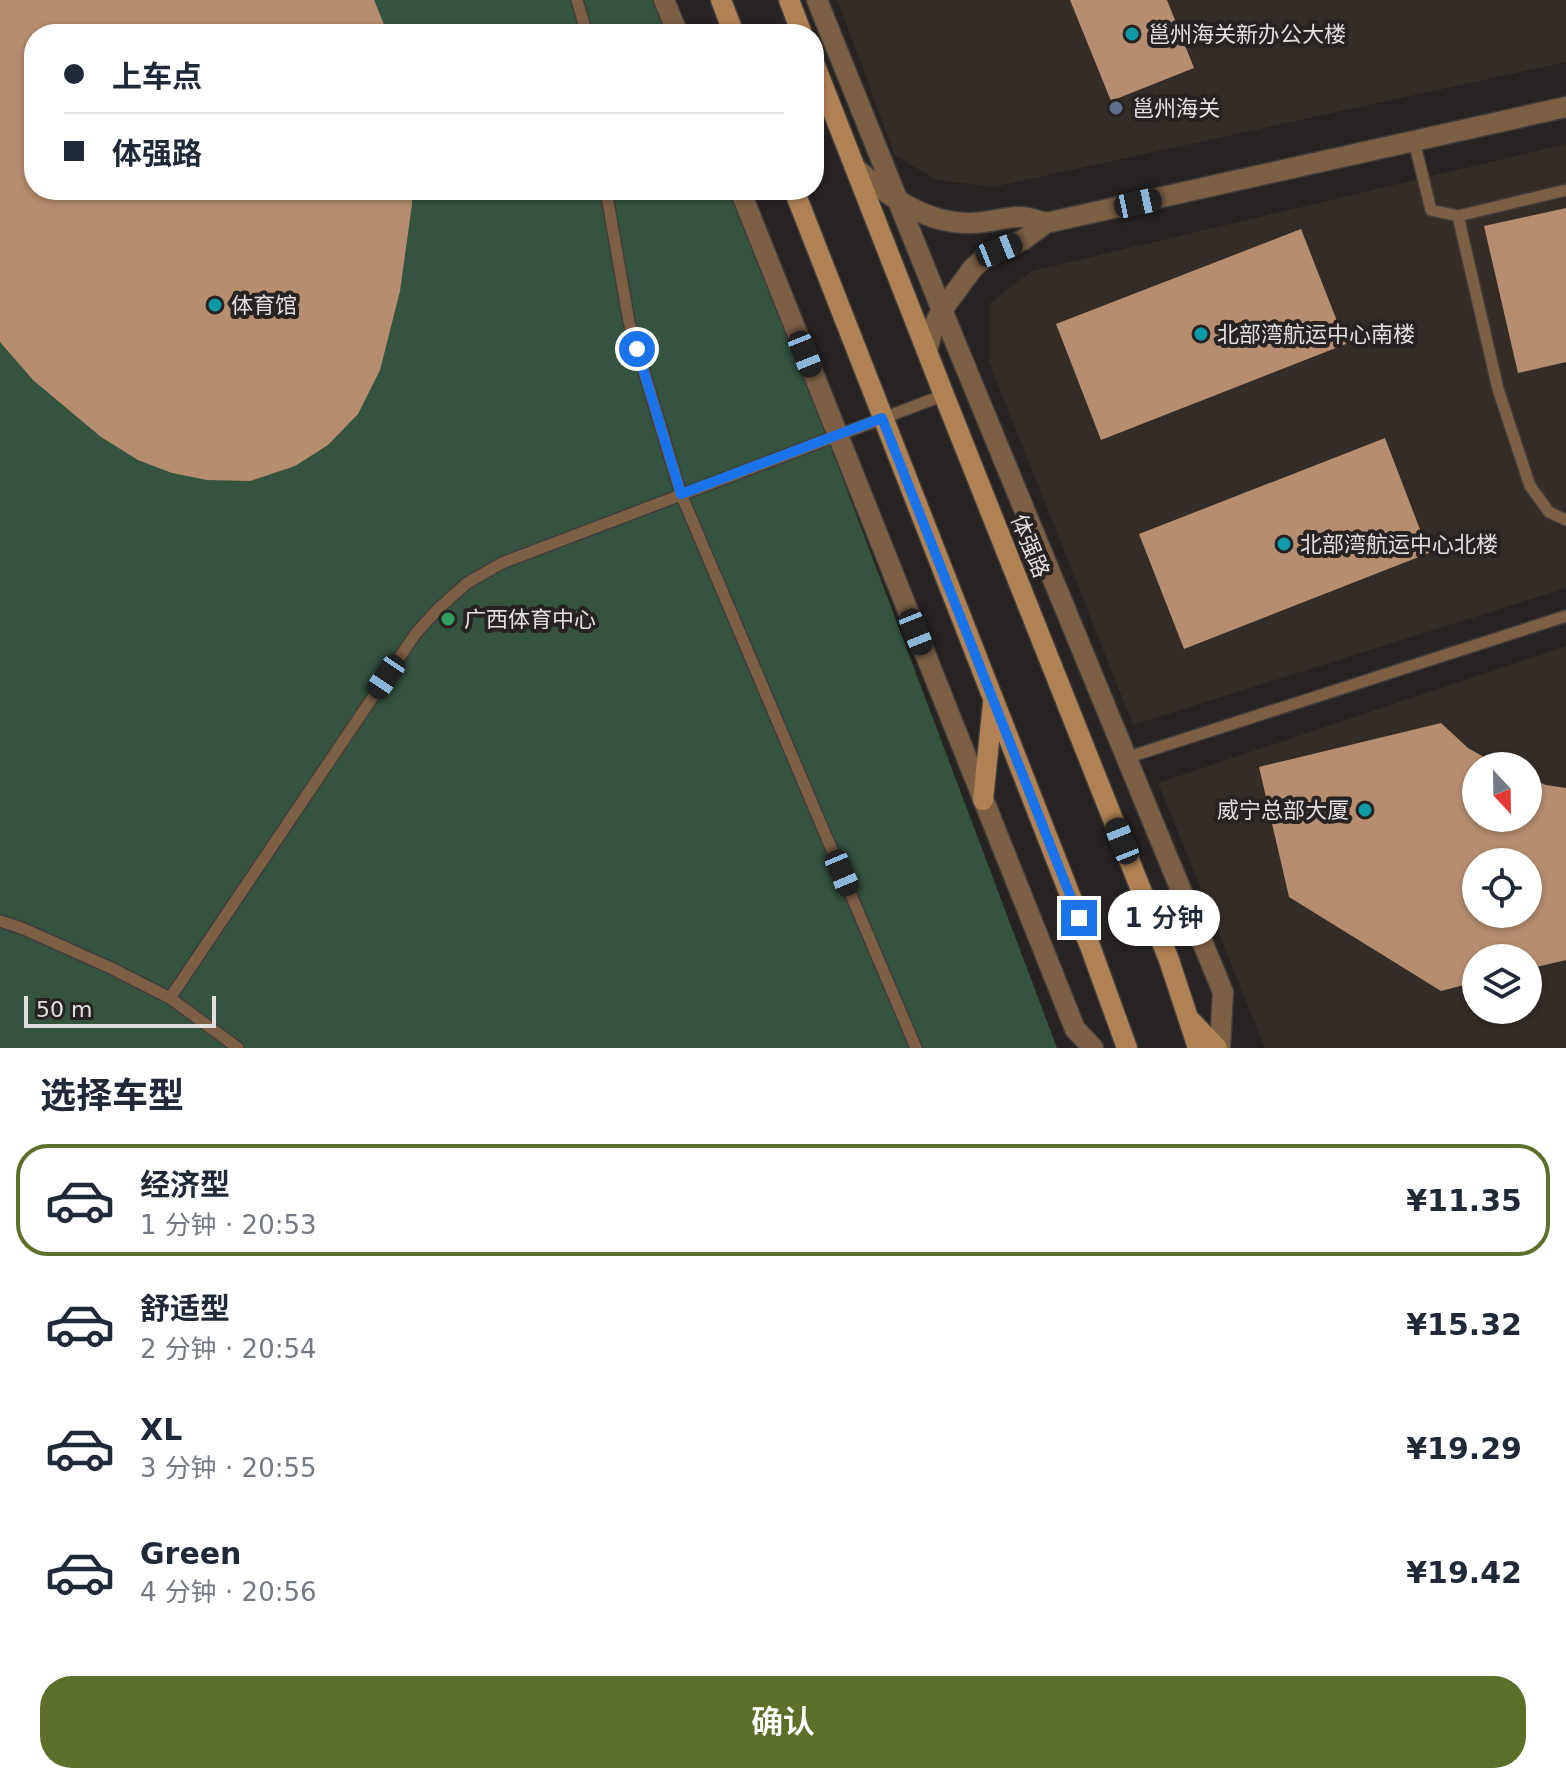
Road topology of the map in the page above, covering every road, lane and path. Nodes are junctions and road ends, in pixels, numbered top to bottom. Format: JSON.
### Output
{"nodes":[{"id":1,"x":577,"y":0,"type":"edge"},
{"id":2,"x":664,"y":0,"type":"edge"},
{"id":3,"x":721,"y":0,"type":"edge"},
{"id":4,"x":789,"y":0,"type":"edge"},
{"id":5,"x":817,"y":0,"type":"edge"},
{"id":6,"x":584,"y":24,"type":"edge"},
{"id":7,"x":674,"y":24,"type":"edge"},
{"id":8,"x":730,"y":24,"type":"edge"},
{"id":9,"x":798,"y":24,"type":"edge"},
{"id":10,"x":824,"y":89,"type":"edge"},
{"id":11,"x":1566,"y":107,"type":"edge"},
{"id":12,"x":1414,"y":141,"type":"junction"},
{"id":13,"x":855,"y":168,"type":"junction"},
{"id":14,"x":1566,"y":190,"type":"edge"},
{"id":15,"x":608,"y":200,"type":"edge"},
{"id":16,"x":744,"y":200,"type":"edge"},
{"id":17,"x":798,"y":200,"type":"edge"},
{"id":18,"x":898,"y":200,"type":"junction"},
{"id":19,"x":1458,"y":216,"type":"junction"},
{"id":20,"x":1046,"y":223,"type":"junction"},
{"id":21,"x":942,"y":310,"type":"junction"},
{"id":22,"x":927,"y":350,"type":"junction"},
{"id":23,"x":944,"y":395,"type":"junction"},
{"id":24,"x":882,"y":418,"type":"junction"},
{"id":25,"x":837,"y":435,"type":"junction"},
{"id":26,"x":681,"y":494,"type":"junction"},
{"id":27,"x":1566,"y":520,"type":"edge"},
{"id":28,"x":1566,"y":616,"type":"edge"},
{"id":29,"x":993,"y":699,"type":"junction"},
{"id":30,"x":1126,"y":758,"type":"junction"},
{"id":31,"x":983,"y":800,"type":"junction"},
{"id":32,"x":0,"y":921,"type":"edge"},
{"id":33,"x":170,"y":998,"type":"junction"},
{"id":34,"x":1188,"y":1018,"type":"junction"},
{"id":35,"x":238,"y":1048,"type":"edge"},
{"id":36,"x":916,"y":1048,"type":"edge"},
{"id":37,"x":1093,"y":1048,"type":"edge"},
{"id":38,"x":1127,"y":1048,"type":"edge"},
{"id":39,"x":1198,"y":1048,"type":"edge"},
{"id":40,"x":1218,"y":1048,"type":"edge"}],
"edges":[{"from":1,"to":6,"type":"lane"},
{"from":2,"to":7,"type":"street"},
{"from":3,"to":8,"type":"main road"},
{"from":4,"to":9,"type":"main road"},
{"from":5,"to":18,"type":"street"},
{"from":10,"to":13,"type":"main road","name":"体强路"},
{"from":11,"to":12,"type":"street"},
{"from":12,"to":19,"type":"lane"},
{"from":12,"to":20,"type":"street"},
{"from":13,"to":18,"type":"street"},
{"from":13,"to":22,"type":"main road","name":"体强路"},
{"from":14,"to":19,"type":"lane"},
{"from":15,"to":26,"type":"lane"},
{"from":16,"to":25,"type":"street"},
{"from":17,"to":24,"type":"main road"},
{"from":18,"to":20,"type":"street"},
{"from":18,"to":21,"type":"street"},
{"from":19,"to":27,"type":"lane"},
{"from":20,"to":21,"type":"street"},
{"from":21,"to":22,"type":"street"},
{"from":21,"to":30,"type":"street"},
{"from":22,"to":23,"type":"main road","name":"体强路"},
{"from":23,"to":24,"type":"lane"},
{"from":23,"to":34,"type":"main road","name":"体强路"},
{"from":24,"to":25,"type":"lane"},
{"from":24,"to":29,"type":"main road"},
{"from":25,"to":26,"type":"lane"},
{"from":25,"to":31,"type":"street"},
{"from":26,"to":33,"type":"lane"},
{"from":26,"to":36,"type":"lane"},
{"from":28,"to":30,"type":"lane"},
{"from":29,"to":31,"type":"main road"},
{"from":29,"to":38,"type":"main road"},
{"from":30,"to":40,"type":"street"},
{"from":31,"to":37,"type":"street"},
{"from":32,"to":33,"type":"lane"},
{"from":33,"to":35,"type":"lane"},
{"from":34,"to":39,"type":"main road","name":"体强路"},
{"from":34,"to":40,"type":"main road"}]}
